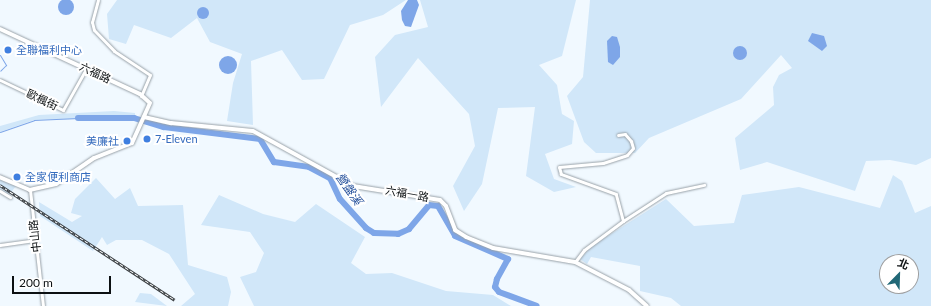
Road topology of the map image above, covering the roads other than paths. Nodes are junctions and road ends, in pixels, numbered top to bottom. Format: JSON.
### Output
{"nodes":[{"id":1,"x":98,"y":0,"type":"edge"},
{"id":2,"x":0,"y":29,"type":"edge"},
{"id":3,"x":86,"y":69,"type":"junction"},
{"id":4,"x":0,"y":80,"type":"edge"},
{"id":5,"x":140,"y":96,"type":"junction"},
{"id":6,"x":144,"y":117,"type":"junction"},
{"id":7,"x":618,"y":135,"type":"dead end"},
{"id":8,"x":0,"y":177,"type":"edge"},
{"id":9,"x":704,"y":185,"type":"dead end"},
{"id":10,"x":30,"y":190,"type":"junction"},
{"id":11,"x":0,"y":191,"type":"edge"},
{"id":12,"x":10,"y":197,"type":"dead end"},
{"id":13,"x":623,"y":221,"type":"junction"},
{"id":14,"x":35,"y":240,"type":"junction"},
{"id":15,"x":0,"y":245,"type":"edge"},
{"id":16,"x":575,"y":262,"type":"junction"},
{"id":17,"x":43,"y":306,"type":"edge"},
{"id":18,"x":647,"y":306,"type":"edge"}],
"edges":[{"from":1,"to":5,"type":"street"},
{"from":2,"to":3,"type":"street","name":"六福路"},
{"from":3,"to":4,"type":"street","name":"歐楓街"},
{"from":3,"to":5,"type":"street","name":"六福路"},
{"from":5,"to":6,"type":"street"},
{"from":6,"to":10,"type":"street"},
{"from":6,"to":16,"type":"street","name":"六福一路"},
{"from":7,"to":13,"type":"street"},
{"from":8,"to":10,"type":"street"},
{"from":9,"to":13,"type":"street"},
{"from":10,"to":14,"type":"street","name":"中山路"},
{"from":11,"to":12,"type":"street"},
{"from":13,"to":16,"type":"street"},
{"from":14,"to":15,"type":"street"},
{"from":14,"to":17,"type":"street","name":"中山路"},
{"from":16,"to":18,"type":"street","name":"六福一路"}]}
